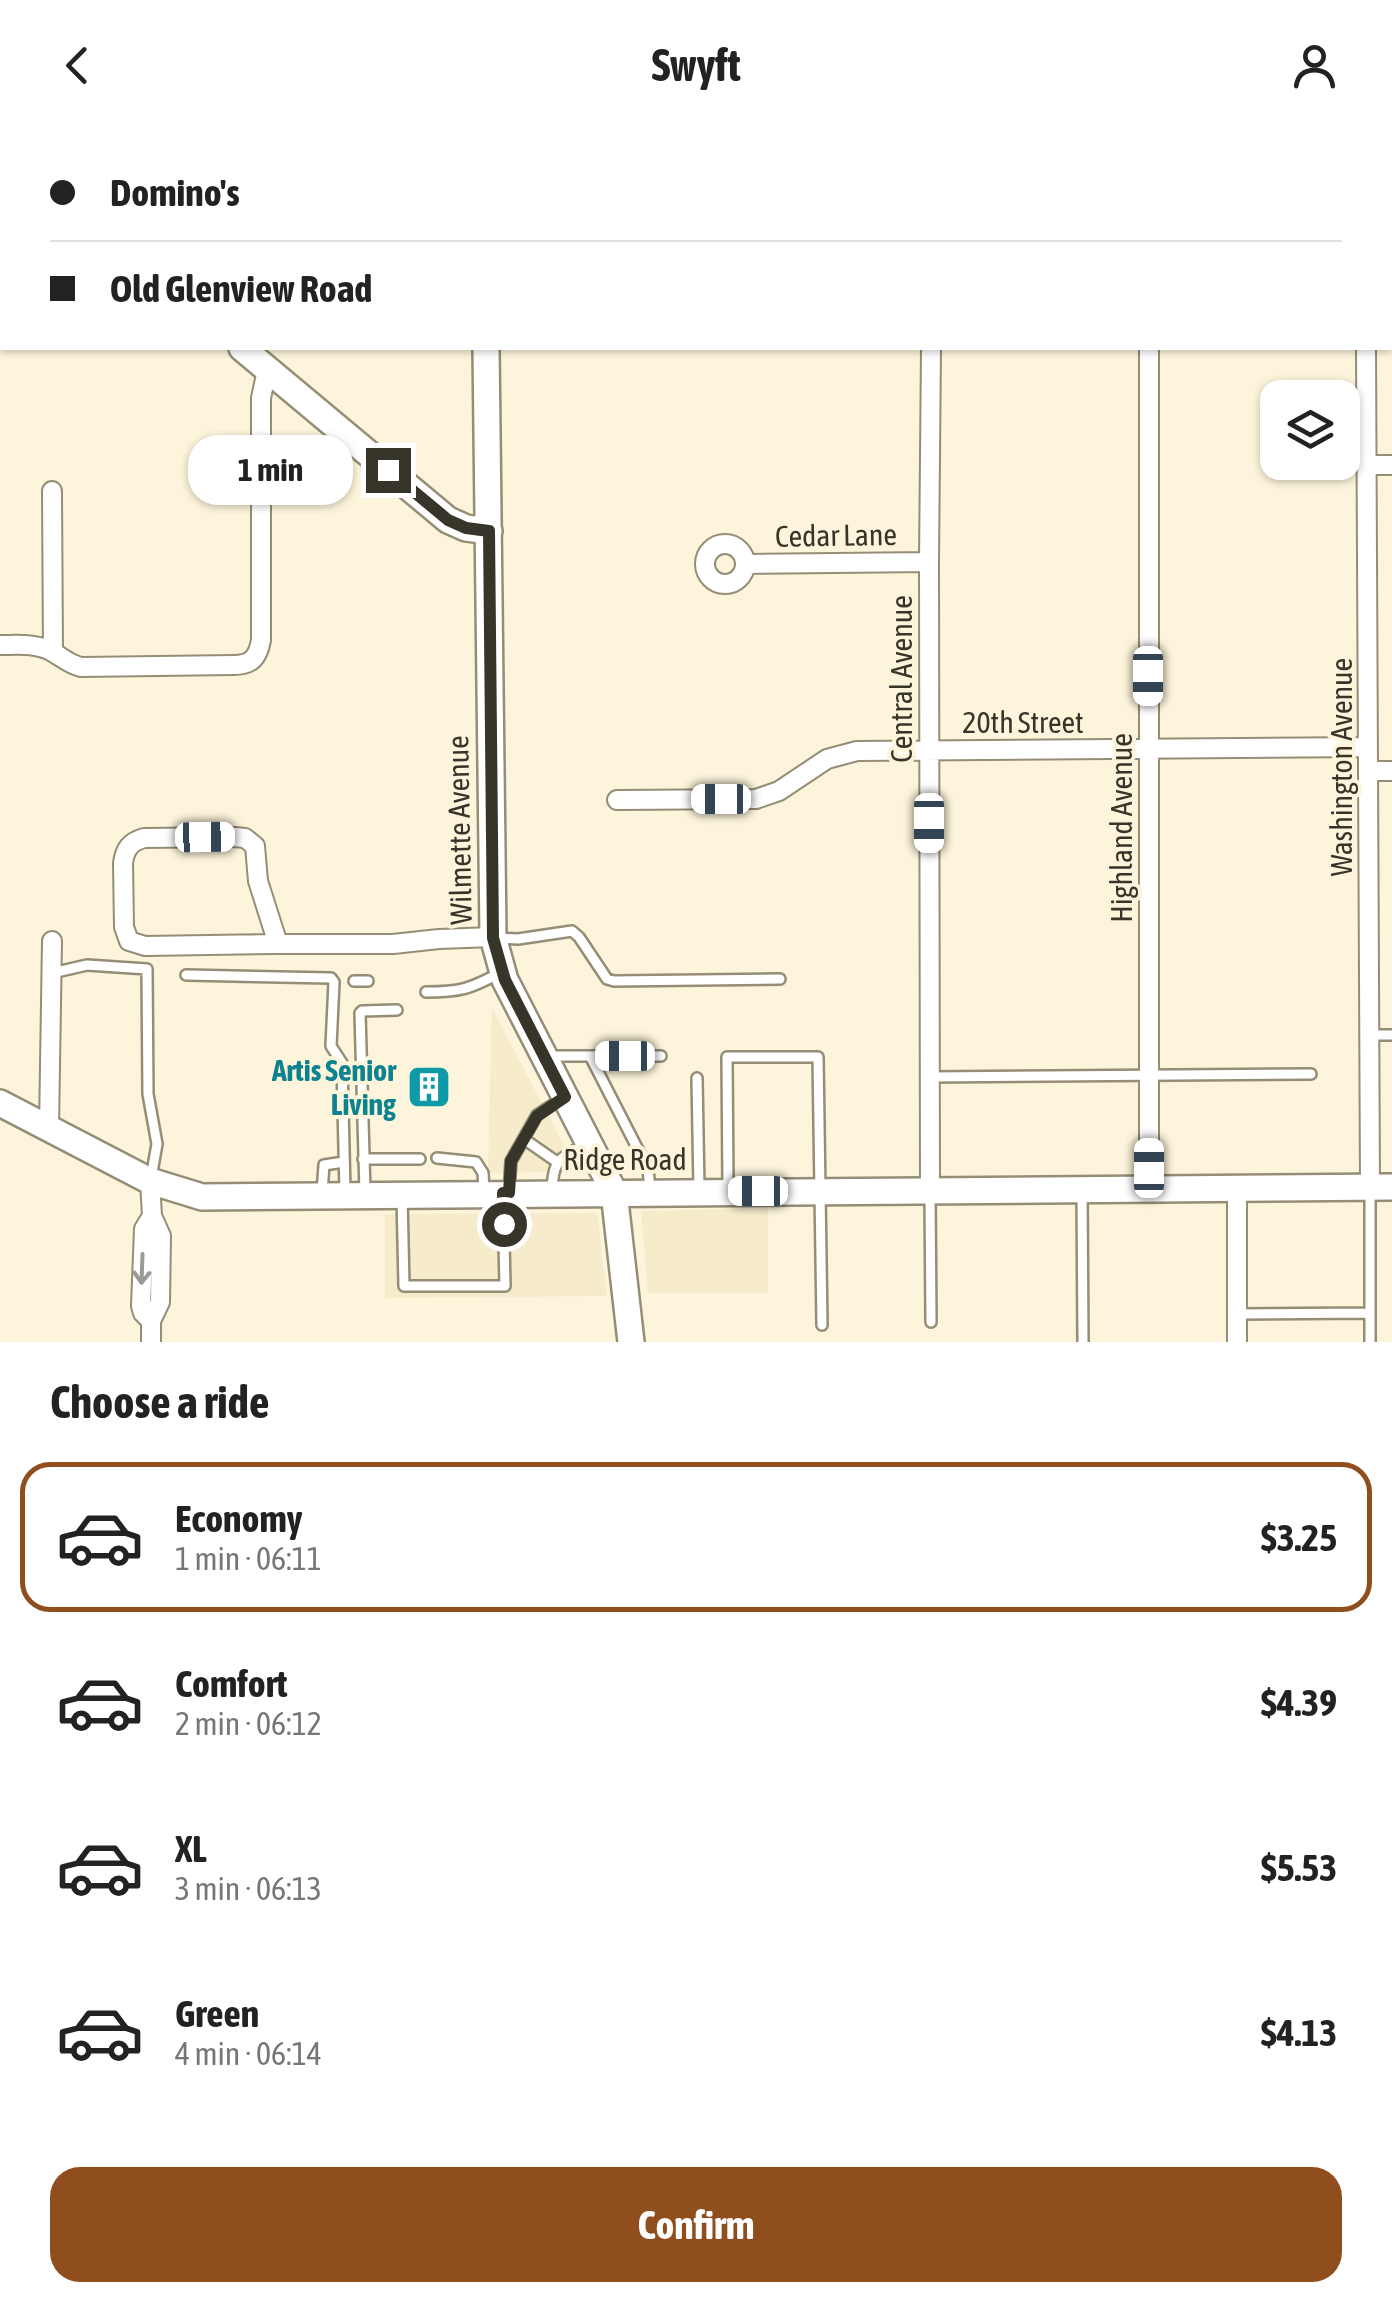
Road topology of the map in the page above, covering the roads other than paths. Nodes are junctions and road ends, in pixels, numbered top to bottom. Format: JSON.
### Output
{"nodes":[{"id":1,"x":244,"y":350,"type":"edge"},
{"id":2,"x":486,"y":350,"type":"edge"},
{"id":3,"x":931,"y":350,"type":"edge"},
{"id":4,"x":1149,"y":350,"type":"edge"},
{"id":5,"x":1366,"y":350,"type":"edge"},
{"id":6,"x":268,"y":370,"type":"junction"},
{"id":7,"x":1366,"y":465,"type":"junction"},
{"id":8,"x":1392,"y":465,"type":"edge"},
{"id":9,"x":52,"y":490,"type":"dead end"},
{"id":10,"x":489,"y":531,"type":"junction"},
{"id":11,"x":928,"y":562,"type":"junction"},
{"id":12,"x":745,"y":564,"type":"dead end"},
{"id":13,"x":0,"y":646,"type":"edge"},
{"id":14,"x":53,"y":652,"type":"junction"},
{"id":15,"x":1368,"y":748,"type":"junction"},
{"id":16,"x":1148,"y":749,"type":"junction"},
{"id":17,"x":929,"y":750,"type":"junction"},
{"id":18,"x":1369,"y":771,"type":"junction"},
{"id":19,"x":1392,"y":772,"type":"edge"},
{"id":20,"x":617,"y":800,"type":"dead end"},
{"id":21,"x":493,"y":938,"type":"junction"},
{"id":22,"x":52,"y":942,"type":"dead end"},
{"id":23,"x":278,"y":944,"type":"junction"},
{"id":24,"x":502,"y":971,"type":"junction"},
{"id":25,"x":52,"y":972,"type":"junction"},
{"id":26,"x":186,"y":975,"type":"dead end"},
{"id":27,"x":780,"y":979,"type":"dead end"},
{"id":28,"x":354,"y":980,"type":"dead end"},
{"id":29,"x":368,"y":980,"type":"dead end"},
{"id":30,"x":426,"y":992,"type":"dead end"},
{"id":31,"x":397,"y":1010,"type":"dead end"},
{"id":32,"x":1370,"y":1035,"type":"junction"},
{"id":33,"x":1392,"y":1035,"type":"edge"},
{"id":34,"x":544,"y":1056,"type":"junction"},
{"id":35,"x":590,"y":1056,"type":"junction"},
{"id":36,"x":660,"y":1056,"type":"dead end"},
{"id":37,"x":1311,"y":1074,"type":"dead end"},
{"id":38,"x":1149,"y":1075,"type":"junction"},
{"id":39,"x":930,"y":1077,"type":"junction"},
{"id":40,"x":698,"y":1078,"type":"dead end"},
{"id":41,"x":565,"y":1097,"type":"junction"},
{"id":42,"x":0,"y":1103,"type":"edge"},
{"id":43,"x":49,"y":1128,"type":"junction"},
{"id":44,"x":524,"y":1139,"type":"junction"},
{"id":45,"x":588,"y":1143,"type":"junction"},
{"id":46,"x":437,"y":1158,"type":"dead end"},
{"id":47,"x":363,"y":1159,"type":"junction"},
{"id":48,"x":420,"y":1159,"type":"dead end"},
{"id":49,"x":344,"y":1162,"type":"junction"},
{"id":50,"x":557,"y":1162,"type":"junction"},
{"id":51,"x":150,"y":1182,"type":"junction"},
{"id":52,"x":1381,"y":1187,"type":"edge"},
{"id":53,"x":1150,"y":1188,"type":"junction"},
{"id":54,"x":1237,"y":1188,"type":"junction"},
{"id":55,"x":1082,"y":1189,"type":"junction"},
{"id":56,"x":820,"y":1190,"type":"junction"},
{"id":57,"x":930,"y":1190,"type":"junction"},
{"id":58,"x":699,"y":1191,"type":"junction"},
{"id":59,"x":728,"y":1191,"type":"junction"},
{"id":60,"x":552,"y":1192,"type":"junction"},
{"id":61,"x":614,"y":1192,"type":"junction"},
{"id":62,"x":650,"y":1192,"type":"junction"},
{"id":63,"x":498,"y":1193,"type":"junction"},
{"id":64,"x":344,"y":1194,"type":"junction"},
{"id":65,"x":402,"y":1194,"type":"junction"},
{"id":66,"x":1370,"y":1313,"type":"junction"},
{"id":67,"x":1237,"y":1314,"type":"junction"},
{"id":68,"x":931,"y":1322,"type":"dead end"},
{"id":69,"x":822,"y":1325,"type":"dead end"},
{"id":70,"x":151,"y":1342,"type":"edge"},
{"id":71,"x":631,"y":1342,"type":"edge"},
{"id":72,"x":1083,"y":1342,"type":"edge"},
{"id":73,"x":1237,"y":1342,"type":"edge"},
{"id":74,"x":1370,"y":1342,"type":"edge"}],
"edges":[{"from":1,"to":6,"type":"main road"},
{"from":2,"to":10,"type":"main road","name":"Wilmette Avenue"},
{"from":3,"to":11,"type":"street","name":"Central Avenue"},
{"from":4,"to":16,"type":"street","name":"Highland Avenue"},
{"from":5,"to":7,"type":"street","name":"Washington Avenue"},
{"from":6,"to":10,"type":"main road"},
{"from":6,"to":14,"type":"street"},
{"from":7,"to":8,"type":"street"},
{"from":7,"to":15,"type":"street","name":"Washington Avenue"},
{"from":9,"to":14,"type":"street"},
{"from":10,"to":21,"type":"main road","name":"Wilmette Avenue"},
{"from":11,"to":12,"type":"street","name":"Cedar Lane"},
{"from":11,"to":17,"type":"street","name":"Central Avenue"},
{"from":13,"to":14,"type":"street"},
{"from":15,"to":16,"type":"street","name":"20th Street"},
{"from":15,"to":18,"type":"street","name":"Washington Avenue"},
{"from":16,"to":17,"type":"street","name":"20th Street"},
{"from":16,"to":38,"type":"street","name":"Highland Avenue"},
{"from":17,"to":20,"type":"street","name":"20th Street"},
{"from":17,"to":39,"type":"street","name":"Central Avenue"},
{"from":18,"to":19,"type":"street"},
{"from":18,"to":32,"type":"street","name":"Washington Avenue"},
{"from":21,"to":23,"type":"street"},
{"from":21,"to":24,"type":"main road","name":"Wilmette Avenue"},
{"from":21,"to":27,"type":"lane"},
{"from":22,"to":25,"type":"street"},
{"from":23,"to":23,"type":"street"},
{"from":24,"to":30,"type":"lane"},
{"from":24,"to":34,"type":"main road","name":"Wilmette Avenue"},
{"from":25,"to":43,"type":"street"},
{"from":25,"to":51,"type":"lane"},
{"from":26,"to":49,"type":"lane"},
{"from":28,"to":29,"type":"lane"},
{"from":31,"to":47,"type":"lane"},
{"from":32,"to":33,"type":"lane"},
{"from":32,"to":52,"type":"street","name":"Washington Avenue"},
{"from":34,"to":35,"type":"lane"},
{"from":34,"to":41,"type":"main road","name":"Wilmette Avenue"},
{"from":35,"to":36,"type":"lane"},
{"from":35,"to":62,"type":"lane"},
{"from":37,"to":38,"type":"lane"},
{"from":38,"to":39,"type":"lane"},
{"from":38,"to":53,"type":"street","name":"Highland Avenue"},
{"from":39,"to":57,"type":"street","name":"Central Avenue"},
{"from":40,"to":58,"type":"lane"},
{"from":41,"to":44,"type":"lane"},
{"from":41,"to":45,"type":"main road","name":"Wilmette Avenue"},
{"from":42,"to":43,"type":"main road","name":"Ridge Road"},
{"from":43,"to":51,"type":"main road","name":"Ridge Road"},
{"from":44,"to":50,"type":"lane"},
{"from":44,"to":63,"type":"lane"},
{"from":45,"to":50,"type":"lane"},
{"from":45,"to":61,"type":"main road","name":"Wilmette Avenue"},
{"from":46,"to":63,"type":"lane"},
{"from":47,"to":48,"type":"lane"},
{"from":47,"to":64,"type":"lane"},
{"from":49,"to":64,"type":"lane"},
{"from":49,"to":64,"type":"lane"},
{"from":50,"to":60,"type":"lane"},
{"from":51,"to":64,"type":"main road","name":"Ridge Road"},
{"from":51,"to":70,"type":"street"},
{"from":52,"to":54,"type":"main road","name":"Ridge Road"},
{"from":52,"to":66,"type":"lane"},
{"from":53,"to":54,"type":"main road","name":"Ridge Road"},
{"from":53,"to":55,"type":"main road","name":"Ridge Road"},
{"from":54,"to":67,"type":"street"},
{"from":55,"to":57,"type":"main road","name":"Ridge Road"},
{"from":55,"to":72,"type":"lane"},
{"from":56,"to":57,"type":"main road","name":"Ridge Road"},
{"from":56,"to":59,"type":"main road","name":"Ridge Road"},
{"from":56,"to":59,"type":"lane"},
{"from":56,"to":69,"type":"lane"},
{"from":57,"to":68,"type":"lane"},
{"from":58,"to":59,"type":"main road","name":"Ridge Road"},
{"from":58,"to":62,"type":"main road","name":"Ridge Road"},
{"from":60,"to":61,"type":"main road","name":"Ridge Road"},
{"from":60,"to":63,"type":"main road","name":"Ridge Road"},
{"from":61,"to":62,"type":"main road","name":"Ridge Road"},
{"from":61,"to":71,"type":"main road","name":"Wilmette Avenue"},
{"from":63,"to":65,"type":"main road","name":"Ridge Road"},
{"from":63,"to":65,"type":"lane"},
{"from":64,"to":65,"type":"main road","name":"Ridge Road"},
{"from":66,"to":67,"type":"lane"},
{"from":66,"to":74,"type":"lane"},
{"from":67,"to":73,"type":"street"}]}
